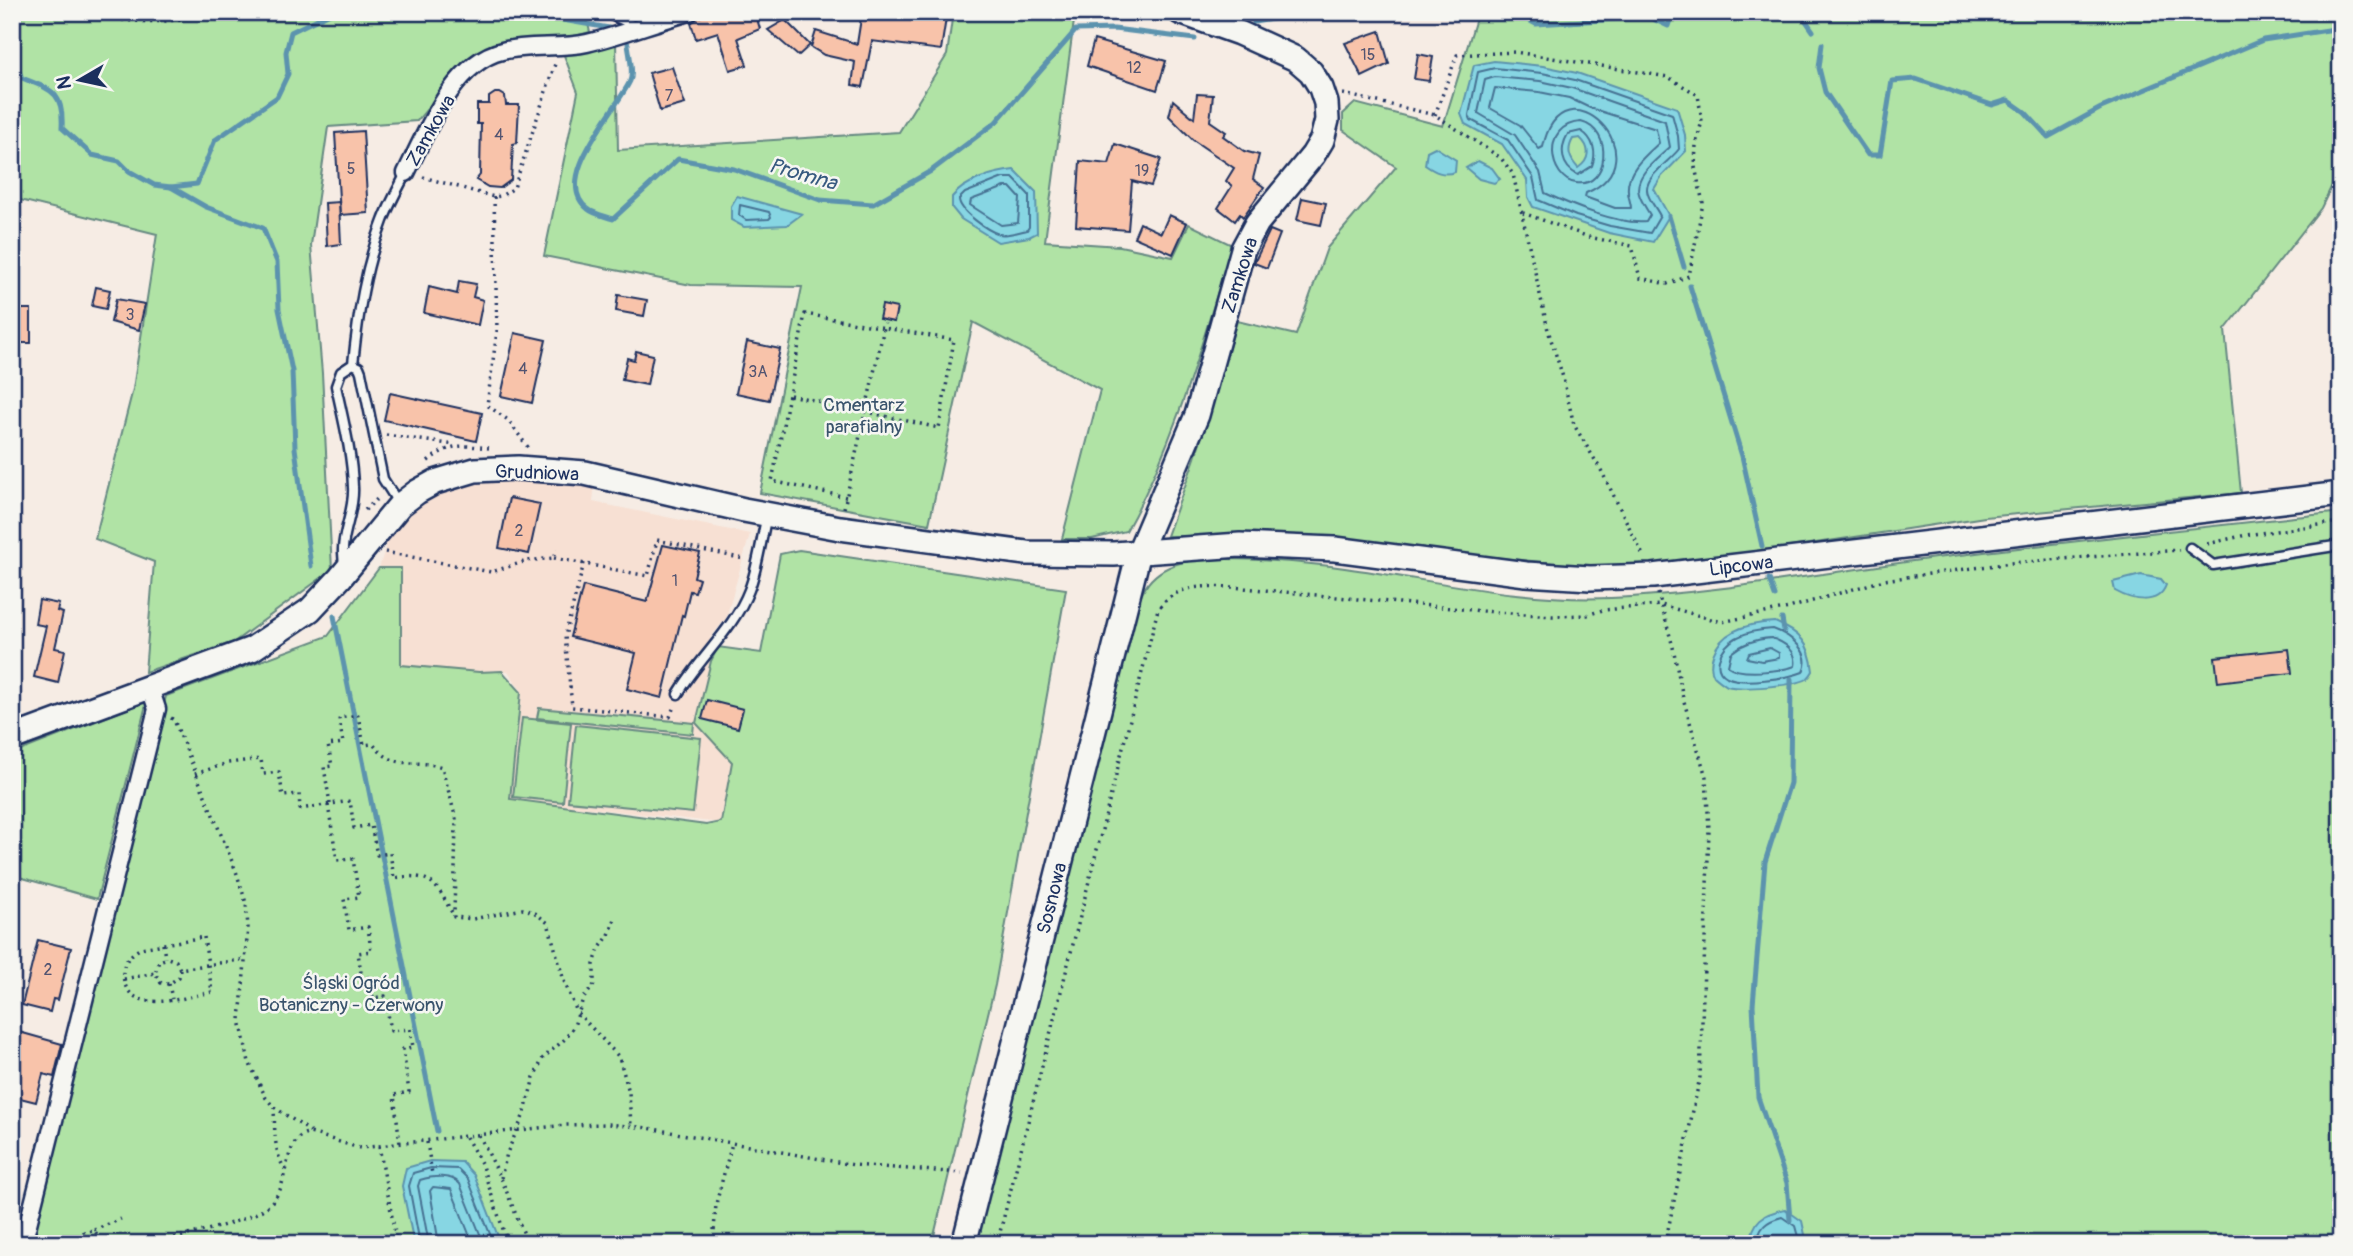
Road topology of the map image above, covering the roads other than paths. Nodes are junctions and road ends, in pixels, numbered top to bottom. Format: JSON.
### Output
{"nodes":[{"id":1,"x":605,"y":12,"type":"edge"},
{"id":2,"x":690,"y":12,"type":"edge"},
{"id":3,"x":1180,"y":12,"type":"edge"},
{"id":4,"x":636,"y":27,"type":"junction"},
{"id":5,"x":411,"y":174,"type":"joint"},
{"id":6,"x":353,"y":364,"type":"junction"},
{"id":7,"x":2341,"y":494,"type":"edge"},
{"id":8,"x":395,"y":498,"type":"junction"},
{"id":9,"x":767,"y":514,"type":"junction"},
{"id":10,"x":2341,"y":545,"type":"edge"},
{"id":11,"x":2190,"y":548,"type":"road end"},
{"id":12,"x":1139,"y":552,"type":"junction"},
{"id":13,"x":346,"y":571,"type":"junction"},
{"id":14,"x":150,"y":688,"type":"junction"},
{"id":15,"x":678,"y":694,"type":"road end"},
{"id":16,"x":12,"y":738,"type":"edge"},
{"id":17,"x":23,"y":1244,"type":"edge"},
{"id":18,"x":964,"y":1244,"type":"edge"}],
"edges":[{"from":1,"to":4,"type":"lane"},
{"from":2,"to":4,"type":"street","name":"Zamkowa"},
{"from":3,"to":12,"type":"street","name":"Zamkowa"},
{"from":4,"to":5,"type":"street","name":"Zamkowa"},
{"from":5,"to":6,"type":"lane","name":"Zamkowa"},
{"from":6,"to":8,"type":"lane","name":"Zamkowa"},
{"from":6,"to":13,"type":"lane","name":"Zamkowa"},
{"from":7,"to":12,"type":"street","name":"Lipcowa"},
{"from":8,"to":9,"type":"street","name":"Grudniowa"},
{"from":8,"to":13,"type":"street","name":"Grudniowa"},
{"from":9,"to":12,"type":"street","name":"Grudniowa"},
{"from":9,"to":15,"type":"lane"},
{"from":10,"to":11,"type":"lane"},
{"from":12,"to":18,"type":"street","name":"Sosnowa"},
{"from":13,"to":14,"type":"street","name":"Grudniowa"},
{"from":14,"to":16,"type":"street","name":"Grudniowa"},
{"from":14,"to":17,"type":"street"}]}
